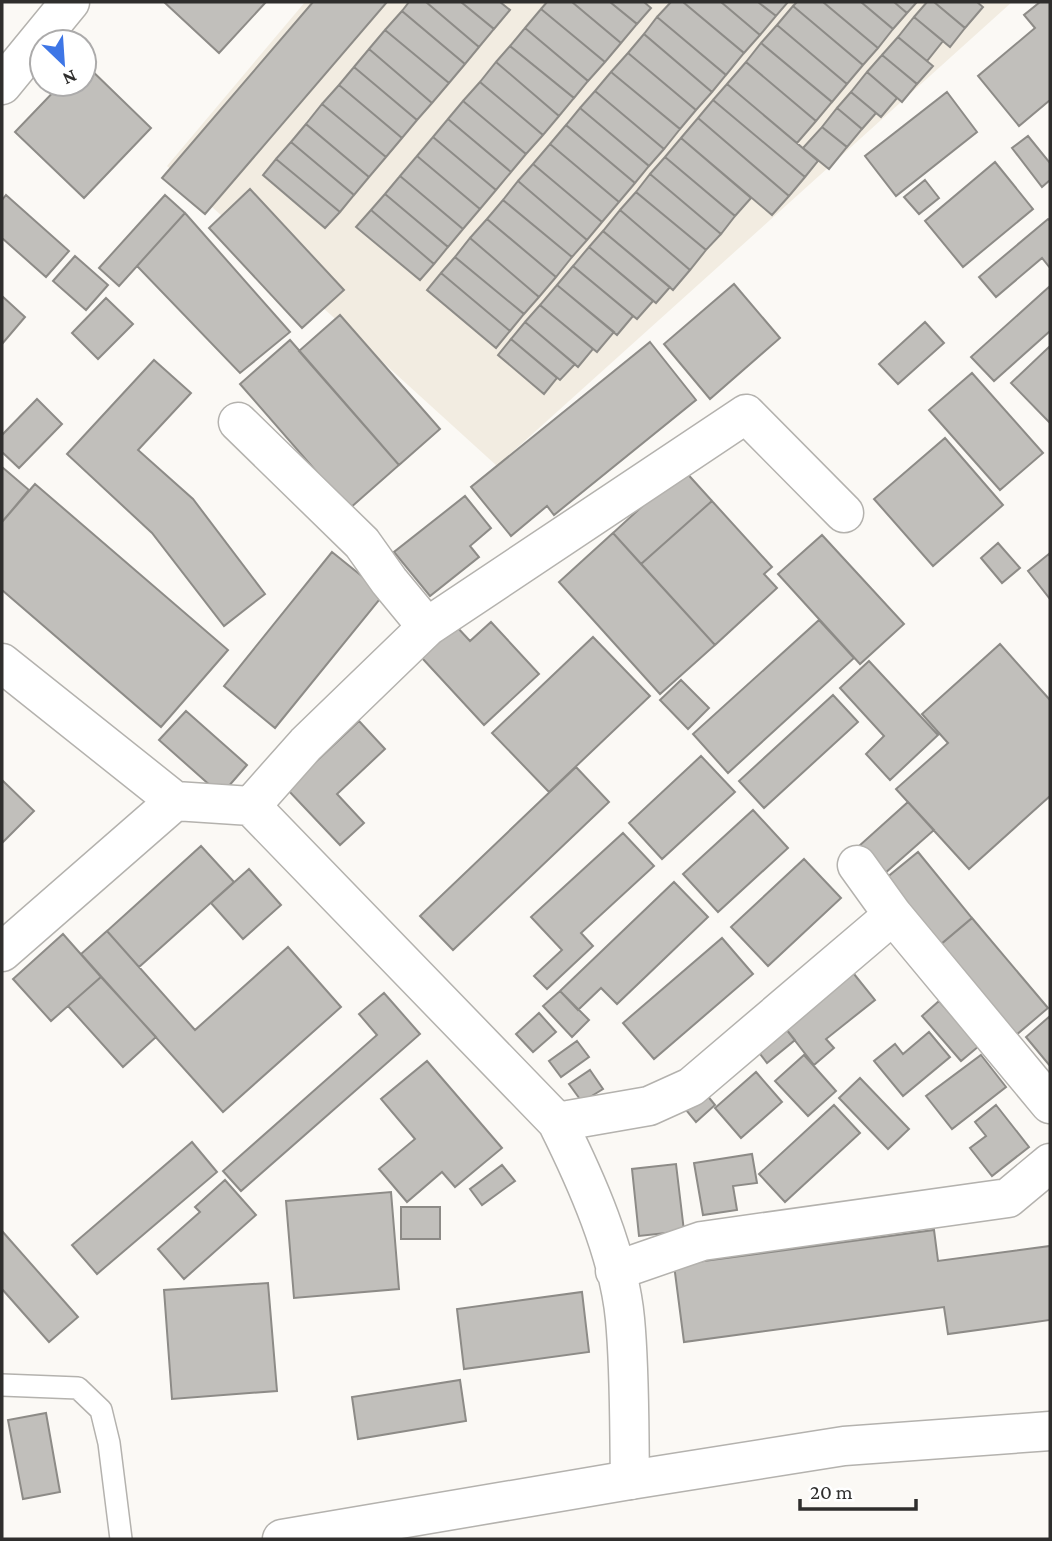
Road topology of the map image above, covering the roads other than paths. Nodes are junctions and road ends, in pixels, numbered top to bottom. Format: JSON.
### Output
{"nodes":[{"id":1,"x":70,"y":2,"type":"edge"},
{"id":2,"x":2,"y":85,"type":"edge"},
{"id":3,"x":238,"y":422,"type":"dead end"},
{"id":4,"x":844,"y":513,"type":"dead end"},
{"id":5,"x":427,"y":627,"type":"junction"},
{"id":6,"x":2,"y":663,"type":"edge"},
{"id":7,"x":175,"y":801,"type":"junction"},
{"id":8,"x":251,"y":806,"type":"junction"},
{"id":9,"x":857,"y":865,"type":"dead end"},
{"id":10,"x":893,"y":915,"type":"junction"},
{"id":11,"x":2,"y":952,"type":"edge"},
{"id":12,"x":1050,"y":1104,"type":"edge"},
{"id":13,"x":557,"y":1122,"type":"junction"},
{"id":14,"x":1050,"y":1163,"type":"edge"},
{"id":15,"x":615,"y":1271,"type":"junction"},
{"id":16,"x":2,"y":1385,"type":"edge"},
{"id":17,"x":1050,"y":1431,"type":"edge"},
{"id":18,"x":630,"y":1480,"type":"junction"},
{"id":19,"x":121,"y":1539,"type":"edge"},
{"id":20,"x":282,"y":1539,"type":"edge"}],
"edges":[{"from":1,"to":2,"type":"street"},
{"from":3,"to":5,"type":"street"},
{"from":4,"to":5,"type":"street"},
{"from":5,"to":8,"type":"street"},
{"from":6,"to":7,"type":"street"},
{"from":7,"to":8,"type":"street"},
{"from":7,"to":11,"type":"street"},
{"from":8,"to":13,"type":"street"},
{"from":9,"to":10,"type":"street"},
{"from":10,"to":12,"type":"street"},
{"from":10,"to":13,"type":"street"},
{"from":13,"to":15,"type":"street"},
{"from":14,"to":15,"type":"street"},
{"from":15,"to":18,"type":"street"},
{"from":16,"to":19,"type":"lane"},
{"from":17,"to":18,"type":"street"},
{"from":18,"to":20,"type":"street"}]}
